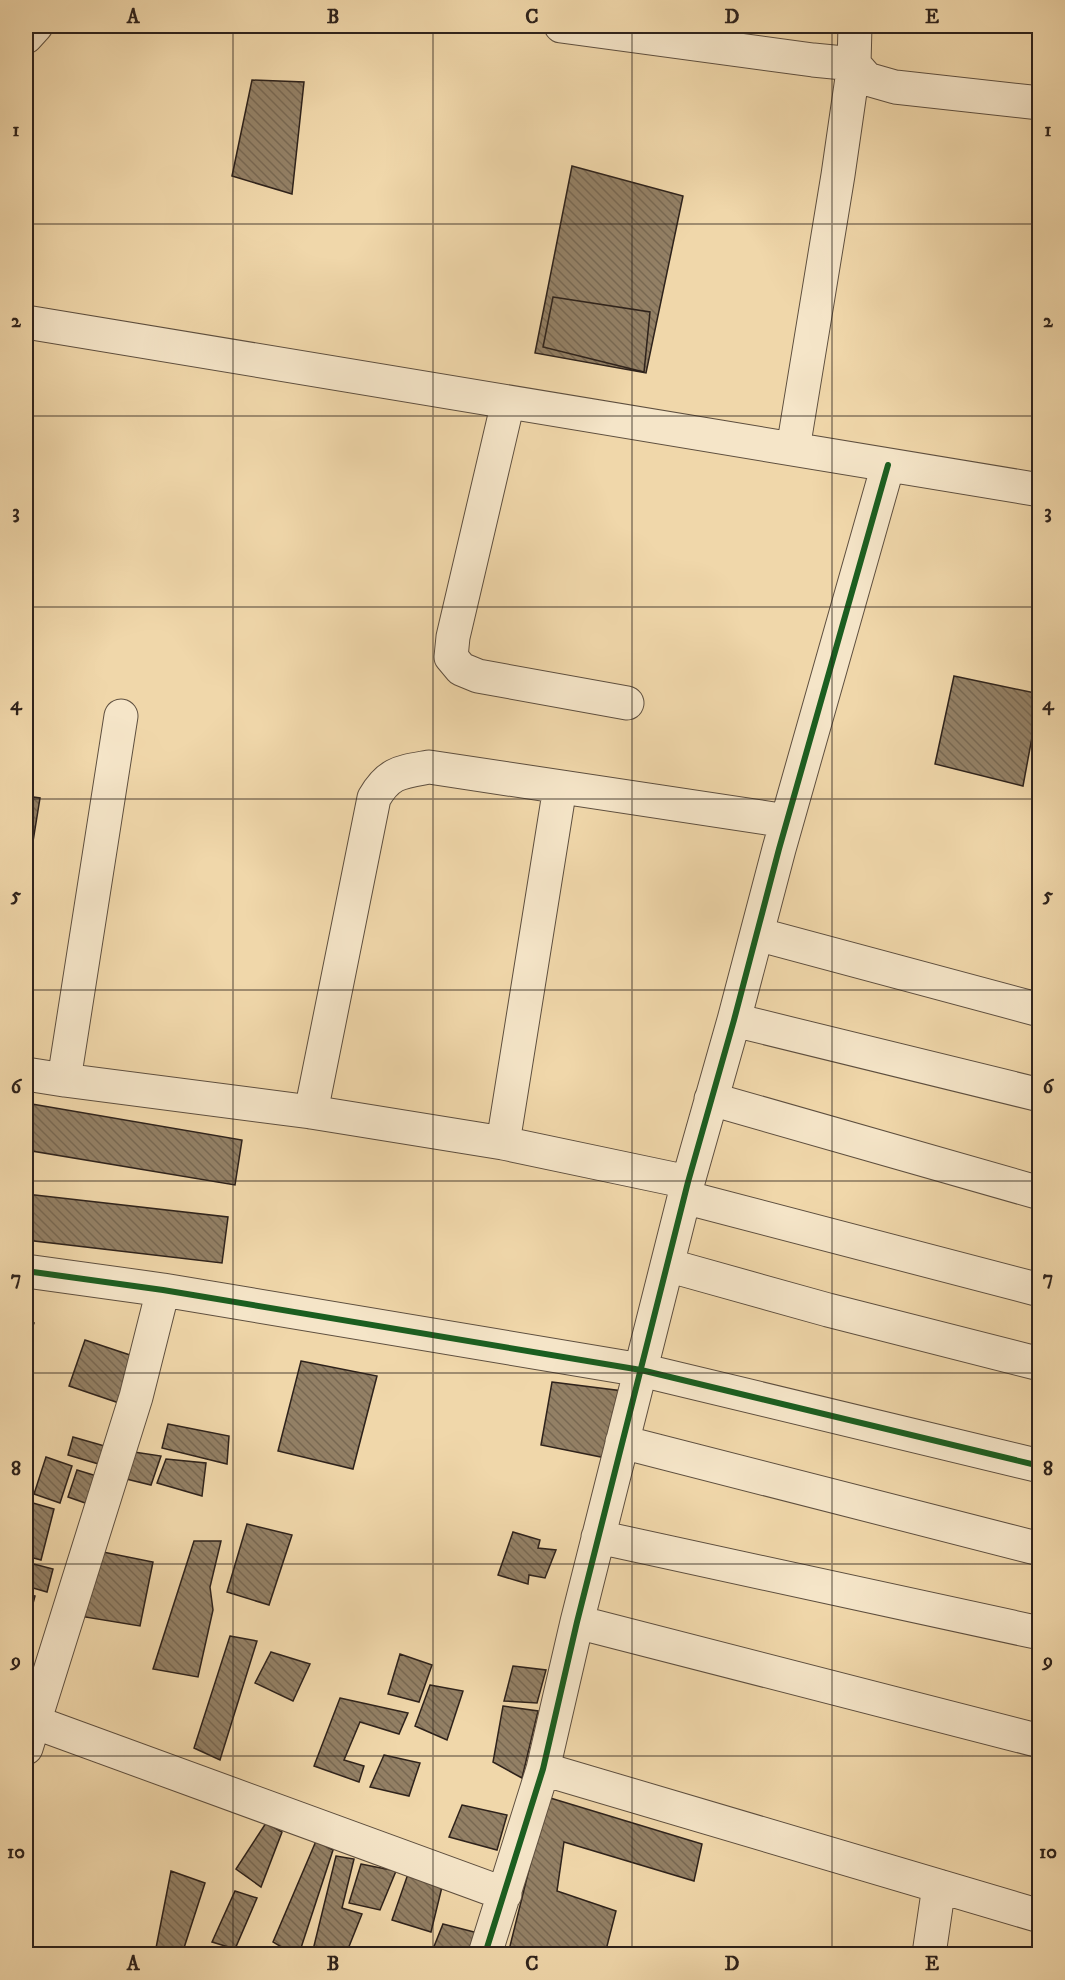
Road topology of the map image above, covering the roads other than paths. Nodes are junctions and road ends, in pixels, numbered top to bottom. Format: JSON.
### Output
{"nodes":[{"id":1,"x":36,"y":26,"type":"edge"},
{"id":2,"x":561,"y":26,"type":"edge"},
{"id":3,"x":855,"y":26,"type":"edge"},
{"id":4,"x":26,"y":37,"type":"edge"},
{"id":5,"x":854,"y":64,"type":"junction"},
{"id":6,"x":1040,"y":103,"type":"edge"},
{"id":7,"x":26,"y":322,"type":"edge"},
{"id":8,"x":508,"y":402,"type":"junction"},
{"id":9,"x":793,"y":448,"type":"junction"},
{"id":10,"x":888,"y":465,"type":"junction"},
{"id":11,"x":1040,"y":490,"type":"edge"},
{"id":12,"x":627,"y":703,"type":"dead end"},
{"id":13,"x":121,"y":716,"type":"dead end"},
{"id":14,"x":560,"y":787,"type":"junction"},
{"id":15,"x":787,"y":821,"type":"junction"},
{"id":16,"x":757,"y":933,"type":"junction"},
{"id":17,"x":1040,"y":1010,"type":"edge"},
{"id":18,"x":734,"y":1020,"type":"junction"},
{"id":19,"x":26,"y":1074,"type":"edge"},
{"id":20,"x":64,"y":1080,"type":"junction"},
{"id":21,"x":1040,"y":1095,"type":"edge"},
{"id":22,"x":711,"y":1099,"type":"junction"},
{"id":23,"x":311,"y":1112,"type":"junction"},
{"id":24,"x":503,"y":1143,"type":"junction"},
{"id":25,"x":686,"y":1190,"type":"junction"},
{"id":26,"x":1040,"y":1192,"type":"edge"},
{"id":27,"x":667,"y":1265,"type":"junction"},
{"id":28,"x":26,"y":1271,"type":"edge"},
{"id":29,"x":163,"y":1290,"type":"junction"},
{"id":30,"x":1040,"y":1290,"type":"edge"},
{"id":31,"x":1040,"y":1364,"type":"edge"},
{"id":32,"x":641,"y":1370,"type":"junction"},
{"id":33,"x":622,"y":1442,"type":"junction"},
{"id":34,"x":1040,"y":1466,"type":"edge"},
{"id":35,"x":598,"y":1538,"type":"junction"},
{"id":36,"x":1040,"y":1549,"type":"edge"},
{"id":37,"x":577,"y":1622,"type":"junction"},
{"id":38,"x":1040,"y":1633,"type":"edge"},
{"id":39,"x":28,"y":1730,"type":"edge"},
{"id":40,"x":1040,"y":1741,"type":"edge"},
{"id":41,"x":543,"y":1769,"type":"junction"},
{"id":42,"x":939,"y":1886,"type":"junction"},
{"id":43,"x":505,"y":1894,"type":"junction"},
{"id":44,"x":1040,"y":1916,"type":"edge"},
{"id":45,"x":485,"y":1954,"type":"edge"},
{"id":46,"x":929,"y":1954,"type":"edge"}],
"edges":[{"from":1,"to":4,"type":"street"},
{"from":2,"to":5,"type":"street"},
{"from":3,"to":5,"type":"street"},
{"from":5,"to":6,"type":"street"},
{"from":5,"to":9,"type":"street"},
{"from":7,"to":8,"type":"street"},
{"from":8,"to":9,"type":"street"},
{"from":8,"to":12,"type":"street"},
{"from":9,"to":10,"type":"street"},
{"from":10,"to":11,"type":"street"},
{"from":10,"to":15,"type":"street"},
{"from":13,"to":20,"type":"street"},
{"from":14,"to":15,"type":"street"},
{"from":14,"to":23,"type":"street"},
{"from":14,"to":24,"type":"street"},
{"from":15,"to":16,"type":"street"},
{"from":16,"to":17,"type":"street"},
{"from":16,"to":18,"type":"street"},
{"from":18,"to":21,"type":"street"},
{"from":18,"to":22,"type":"street"},
{"from":19,"to":20,"type":"street"},
{"from":20,"to":23,"type":"street"},
{"from":22,"to":25,"type":"street"},
{"from":22,"to":26,"type":"street"},
{"from":23,"to":24,"type":"street"},
{"from":24,"to":25,"type":"street"},
{"from":25,"to":27,"type":"street"},
{"from":25,"to":30,"type":"street"},
{"from":27,"to":31,"type":"street"},
{"from":27,"to":32,"type":"street"},
{"from":28,"to":29,"type":"street"},
{"from":29,"to":32,"type":"street"},
{"from":29,"to":39,"type":"street"},
{"from":32,"to":33,"type":"street"},
{"from":32,"to":34,"type":"street"},
{"from":33,"to":35,"type":"street"},
{"from":33,"to":36,"type":"street"},
{"from":35,"to":37,"type":"street"},
{"from":35,"to":38,"type":"street"},
{"from":37,"to":40,"type":"street"},
{"from":37,"to":41,"type":"street"},
{"from":39,"to":43,"type":"street"},
{"from":41,"to":42,"type":"street"},
{"from":41,"to":43,"type":"street"},
{"from":42,"to":44,"type":"street"},
{"from":42,"to":46,"type":"street"},
{"from":43,"to":45,"type":"street"}]}
